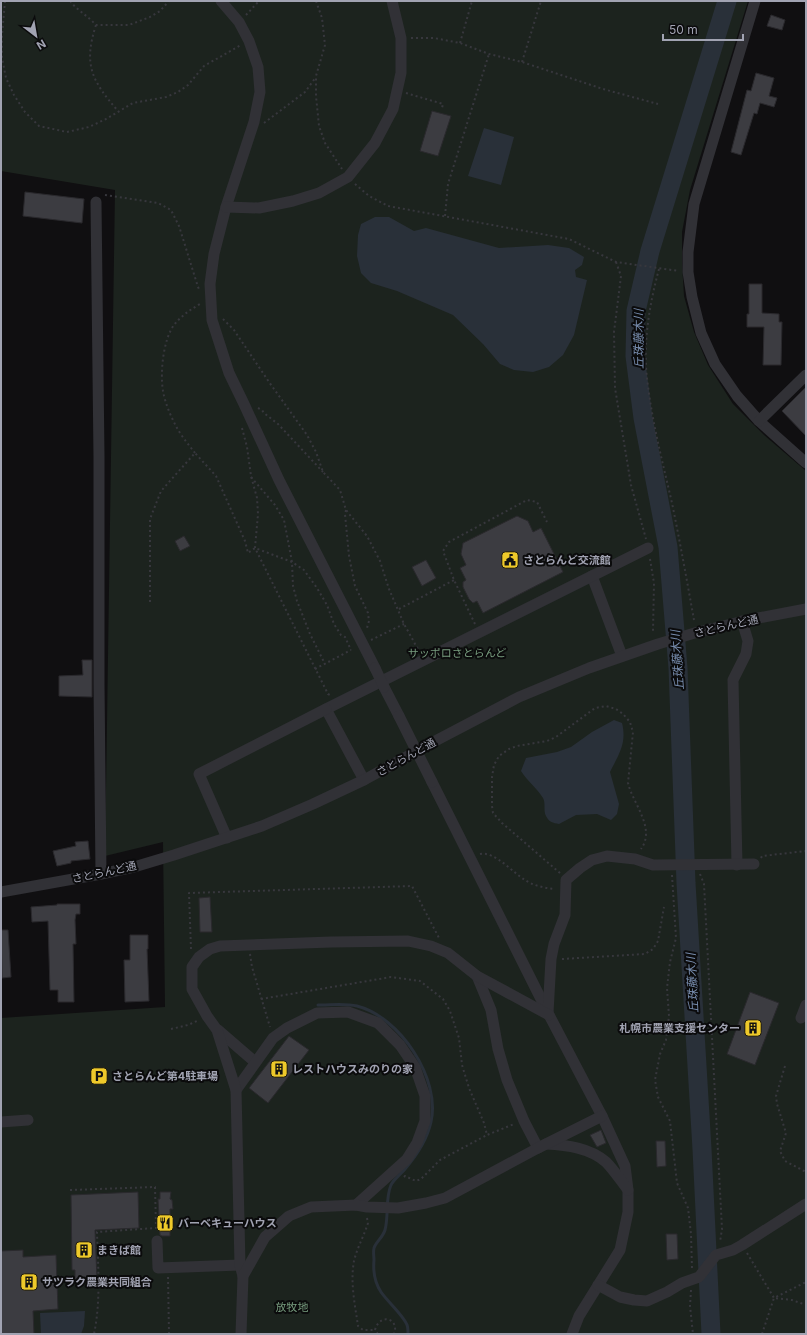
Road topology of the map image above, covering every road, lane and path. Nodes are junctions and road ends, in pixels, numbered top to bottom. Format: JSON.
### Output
{"nodes":[{"id":1,"x":5,"y":1,"type":"edge"},
{"id":2,"x":70,"y":1,"type":"edge"},
{"id":3,"x":169,"y":1,"type":"edge"},
{"id":4,"x":221,"y":1,"type":"edge"},
{"id":5,"x":259,"y":1,"type":"edge"},
{"id":6,"x":316,"y":1,"type":"edge"},
{"id":7,"x":392,"y":1,"type":"edge"},
{"id":8,"x":472,"y":1,"type":"edge"},
{"id":9,"x":541,"y":1,"type":"edge"},
{"id":10,"x":755,"y":1,"type":"edge"},
{"id":11,"x":240,"y":22,"type":"junction"},
{"id":12,"x":96,"y":25,"type":"junction"},
{"id":13,"x":401,"y":38,"type":"junction"},
{"id":14,"x":249,"y":41,"type":"junction"},
{"id":15,"x":460,"y":43,"type":"junction"},
{"id":16,"x":489,"y":54,"type":"junction"},
{"id":17,"x":522,"y":62,"type":"junction"},
{"id":18,"x":316,"y":76,"type":"junction"},
{"id":19,"x":397,"y":90,"type":"junction"},
{"id":20,"x":658,"y":104,"type":"dead end"},
{"id":21,"x":442,"y":108,"type":"dead end"},
{"id":22,"x":118,"y":110,"type":"junction"},
{"id":23,"x":251,"y":133,"type":"junction"},
{"id":24,"x":348,"y":177,"type":"junction"},
{"id":25,"x":101,"y":199,"type":"joint"},
{"id":26,"x":226,"y":207,"type":"junction"},
{"id":27,"x":445,"y":216,"type":"junction"},
{"id":28,"x":616,"y":262,"type":"junction"},
{"id":29,"x":659,"y":269,"type":"junction"},
{"id":30,"x":688,"y":272,"type":"junction"},
{"id":31,"x":210,"y":298,"type":"junction"},
{"id":32,"x":211,"y":314,"type":"junction"},
{"id":33,"x":806,"y":375,"type":"edge"},
{"id":34,"x":244,"y":404,"type":"junction"},
{"id":35,"x":759,"y":421,"type":"junction"},
{"id":36,"x":242,"y":425,"type":"dead end"},
{"id":37,"x":195,"y":453,"type":"junction"},
{"id":38,"x":806,"y":463,"type":"edge"},
{"id":39,"x":323,"y":472,"type":"junction"},
{"id":40,"x":251,"y":476,"type":"junction"},
{"id":41,"x":346,"y":510,"type":"junction"},
{"id":42,"x":547,"y":522,"type":"dead end"},
{"id":43,"x":255,"y":548,"type":"junction"},
{"id":44,"x":648,"y":548,"type":"junction"},
{"id":45,"x":292,"y":562,"type":"junction"},
{"id":46,"x":592,"y":576,"type":"junction"},
{"id":47,"x":454,"y":580,"type":"junction"},
{"id":48,"x":150,"y":602,"type":"dead end"},
{"id":49,"x":398,"y":609,"type":"junction"},
{"id":50,"x":806,"y":609,"type":"edge"},
{"id":51,"x":694,"y":620,"type":"dead end"},
{"id":52,"x":742,"y":621,"type":"junction"},
{"id":53,"x":475,"y":624,"type":"dead end"},
{"id":54,"x":653,"y":631,"type":"dead end"},
{"id":55,"x":369,"y":633,"type":"dead end"},
{"id":56,"x":351,"y":650,"type":"dead end"},
{"id":57,"x":420,"y":652,"type":"dead end"},
{"id":58,"x":622,"y":656,"type":"junction"},
{"id":59,"x":325,"y":664,"type":"dead end"},
{"id":60,"x":334,"y":696,"type":"dead end"},
{"id":61,"x":326,"y":709,"type":"junction"},
{"id":62,"x":364,"y":780,"type":"junction"},
{"id":63,"x":227,"y":838,"type":"junction"},
{"id":64,"x":806,"y":852,"type":"edge"},
{"id":65,"x":469,"y":856,"type":"junction"},
{"id":66,"x":635,"y":859,"type":"junction"},
{"id":67,"x":754,"y":864,"type":"joint"},
{"id":68,"x":738,"y":865,"type":"junction"},
{"id":69,"x":674,"y":866,"type":"junction"},
{"id":70,"x":696,"y":866,"type":"junction"},
{"id":71,"x":101,"y":874,"type":"junction"},
{"id":72,"x":566,"y":885,"type":"junction"},
{"id":73,"x":1,"y":892,"type":"edge"},
{"id":74,"x":664,"y":906,"type":"dead end"},
{"id":75,"x":249,"y":945,"type":"junction"},
{"id":76,"x":448,"y":953,"type":"junction"},
{"id":77,"x":551,"y":959,"type":"junction"},
{"id":78,"x":192,"y":967,"type":"junction"},
{"id":79,"x":477,"y":976,"type":"junction"},
{"id":80,"x":261,"y":999,"type":"junction"},
{"id":81,"x":806,"y":1005,"type":"edge"},
{"id":82,"x":549,"y":1014,"type":"junction"},
{"id":83,"x":207,"y":1016,"type":"junction"},
{"id":84,"x":801,"y":1018,"type":"dead end"},
{"id":85,"x":171,"y":1029,"type":"dead end"},
{"id":86,"x":217,"y":1030,"type":"junction"},
{"id":87,"x":273,"y":1038,"type":"junction"},
{"id":88,"x":255,"y":1062,"type":"junction"},
{"id":89,"x":785,"y":1066,"type":"dead end"},
{"id":90,"x":236,"y":1090,"type":"junction"},
{"id":91,"x":602,"y":1116,"type":"junction"},
{"id":92,"x":28,"y":1120,"type":"dead end"},
{"id":93,"x":524,"y":1121,"type":"junction"},
{"id":94,"x":1,"y":1122,"type":"edge"},
{"id":95,"x":487,"y":1135,"type":"junction"},
{"id":96,"x":542,"y":1146,"type":"junction"},
{"id":97,"x":806,"y":1172,"type":"edge"},
{"id":98,"x":401,"y":1179,"type":"dead end"},
{"id":99,"x":70,"y":1190,"type":"dead end"},
{"id":100,"x":628,"y":1190,"type":"junction"},
{"id":101,"x":806,"y":1204,"type":"edge"},
{"id":102,"x":356,"y":1205,"type":"junction"},
{"id":103,"x":367,"y":1207,"type":"junction"},
{"id":104,"x":157,"y":1241,"type":"dead end"},
{"id":105,"x":742,"y":1245,"type":"junction"},
{"id":106,"x":720,"y":1254,"type":"junction"},
{"id":107,"x":240,"y":1265,"type":"junction"},
{"id":108,"x":168,"y":1268,"type":"junction"},
{"id":109,"x":806,"y":1274,"type":"edge"},
{"id":110,"x":243,"y":1276,"type":"junction"},
{"id":111,"x":696,"y":1278,"type":"junction"},
{"id":112,"x":806,"y":1278,"type":"edge"},
{"id":113,"x":806,"y":1282,"type":"edge"},
{"id":114,"x":598,"y":1285,"type":"junction"},
{"id":115,"x":774,"y":1298,"type":"junction"},
{"id":116,"x":806,"y":1305,"type":"edge"},
{"id":117,"x":375,"y":1330,"type":"junction"},
{"id":118,"x":94,"y":1334,"type":"edge"},
{"id":119,"x":169,"y":1334,"type":"edge"},
{"id":120,"x":241,"y":1334,"type":"edge"},
{"id":121,"x":378,"y":1334,"type":"edge"},
{"id":122,"x":394,"y":1334,"type":"edge"},
{"id":123,"x":572,"y":1334,"type":"edge"},
{"id":124,"x":693,"y":1334,"type":"edge"},
{"id":125,"x":762,"y":1334,"type":"edge"}],
"edges":[{"from":1,"to":22,"type":"path"},
{"from":2,"to":12,"type":"path"},
{"from":3,"to":12,"type":"path"},
{"from":4,"to":11,"type":"street"},
{"from":5,"to":11,"type":"path"},
{"from":6,"to":18,"type":"path"},
{"from":7,"to":13,"type":"street"},
{"from":8,"to":15,"type":"path"},
{"from":9,"to":17,"type":"path"},
{"from":10,"to":30,"type":"street"},
{"from":11,"to":14,"type":"street"},
{"from":12,"to":22,"type":"path"},
{"from":13,"to":15,"type":"path"},
{"from":13,"to":19,"type":"street"},
{"from":14,"to":22,"type":"path"},
{"from":14,"to":23,"type":"street"},
{"from":15,"to":16,"type":"path"},
{"from":16,"to":17,"type":"path"},
{"from":16,"to":27,"type":"path"},
{"from":17,"to":20,"type":"path"},
{"from":18,"to":23,"type":"path"},
{"from":18,"to":24,"type":"path"},
{"from":19,"to":21,"type":"path"},
{"from":19,"to":24,"type":"street"},
{"from":23,"to":26,"type":"street"},
{"from":24,"to":26,"type":"street"},
{"from":24,"to":27,"type":"path"},
{"from":25,"to":31,"type":"path"},
{"from":25,"to":71,"type":"street"},
{"from":26,"to":31,"type":"street"},
{"from":27,"to":28,"type":"path"},
{"from":28,"to":29,"type":"path"},
{"from":28,"to":44,"type":"path"},
{"from":29,"to":30,"type":"path"},
{"from":29,"to":51,"type":"path"},
{"from":30,"to":35,"type":"street"},
{"from":31,"to":32,"type":"street"},
{"from":31,"to":37,"type":"path"},
{"from":32,"to":34,"type":"street"},
{"from":32,"to":39,"type":"path"},
{"from":33,"to":35,"type":"street"},
{"from":34,"to":39,"type":"path"},
{"from":34,"to":65,"type":"street","bridge":true},
{"from":35,"to":38,"type":"street"},
{"from":36,"to":40,"type":"path"},
{"from":37,"to":43,"type":"path"},
{"from":37,"to":48,"type":"path"},
{"from":39,"to":41,"type":"path"},
{"from":40,"to":43,"type":"path"},
{"from":40,"to":45,"type":"path"},
{"from":41,"to":49,"type":"path"},
{"from":41,"to":55,"type":"path"},
{"from":42,"to":47,"type":"path"},
{"from":43,"to":45,"type":"path"},
{"from":43,"to":60,"type":"path"},
{"from":44,"to":46,"type":"street"},
{"from":44,"to":54,"type":"path"},
{"from":45,"to":56,"type":"path"},
{"from":45,"to":59,"type":"path"},
{"from":46,"to":58,"type":"street"},
{"from":46,"to":61,"type":"street"},
{"from":47,"to":49,"type":"path"},
{"from":47,"to":53,"type":"path"},
{"from":49,"to":57,"type":"path"},
{"from":50,"to":52,"type":"street","name":"さとらんど通"},
{"from":52,"to":58,"type":"street","name":"さとらんど通"},
{"from":52,"to":68,"type":"street"},
{"from":58,"to":62,"type":"street","name":"さとらんど通"},
{"from":61,"to":62,"type":"street"},
{"from":61,"to":63,"type":"street"},
{"from":62,"to":63,"type":"street","name":"さとらんど通"},
{"from":63,"to":71,"type":"street","name":"さとらんど通"},
{"from":64,"to":67,"type":"path"},
{"from":65,"to":72,"type":"path"},
{"from":65,"to":82,"type":"street"},
{"from":66,"to":69,"type":"street"},
{"from":66,"to":72,"type":"street"},
{"from":66,"to":72,"type":"path"},
{"from":67,"to":68,"type":"street"},
{"from":68,"to":70,"type":"street"},
{"from":69,"to":70,"type":"street"},
{"from":69,"to":111,"type":"path"},
{"from":70,"to":106,"type":"path"},
{"from":71,"to":73,"type":"street","name":"さとらんど通"},
{"from":72,"to":77,"type":"street"},
{"from":74,"to":77,"type":"path"},
{"from":75,"to":76,"type":"street"},
{"from":75,"to":78,"type":"street"},
{"from":75,"to":80,"type":"path"},
{"from":76,"to":78,"type":"path"},
{"from":76,"to":79,"type":"street"},
{"from":77,"to":82,"type":"street"},
{"from":78,"to":83,"type":"street"},
{"from":79,"to":82,"type":"street"},
{"from":79,"to":93,"type":"street"},
{"from":80,"to":87,"type":"path"},
{"from":80,"to":95,"type":"path"},
{"from":81,"to":84,"type":"street"},
{"from":82,"to":91,"type":"street"},
{"from":83,"to":85,"type":"path"},
{"from":83,"to":86,"type":"street"},
{"from":86,"to":88,"type":"street"},
{"from":86,"to":90,"type":"street"},
{"from":87,"to":88,"type":"street"},
{"from":87,"to":102,"type":"street"},
{"from":88,"to":90,"type":"street"},
{"from":89,"to":97,"type":"path"},
{"from":90,"to":107,"type":"street"},
{"from":91,"to":96,"type":"street"},
{"from":91,"to":100,"type":"street"},
{"from":92,"to":94,"type":"street"},
{"from":93,"to":95,"type":"path"},
{"from":93,"to":96,"type":"street"},
{"from":95,"to":98,"type":"path"},
{"from":96,"to":100,"type":"street"},
{"from":96,"to":103,"type":"street"},
{"from":99,"to":118,"type":"path"},
{"from":100,"to":114,"type":"street"},
{"from":101,"to":105,"type":"street"},
{"from":102,"to":103,"type":"street"},
{"from":102,"to":110,"type":"street"},
{"from":103,"to":117,"type":"path"},
{"from":104,"to":108,"type":"street"},
{"from":105,"to":106,"type":"street"},
{"from":105,"to":115,"type":"path"},
{"from":106,"to":111,"type":"street"},
{"from":107,"to":108,"type":"street"},
{"from":107,"to":110,"type":"street"},
{"from":108,"to":119,"type":"path"},
{"from":109,"to":112,"type":"path"},
{"from":110,"to":120,"type":"street"},
{"from":111,"to":114,"type":"street"},
{"from":111,"to":124,"type":"path"},
{"from":113,"to":115,"type":"path"},
{"from":114,"to":123,"type":"street"},
{"from":115,"to":116,"type":"path"},
{"from":115,"to":125,"type":"path"},
{"from":117,"to":121,"type":"path"},
{"from":117,"to":122,"type":"path"}]}
